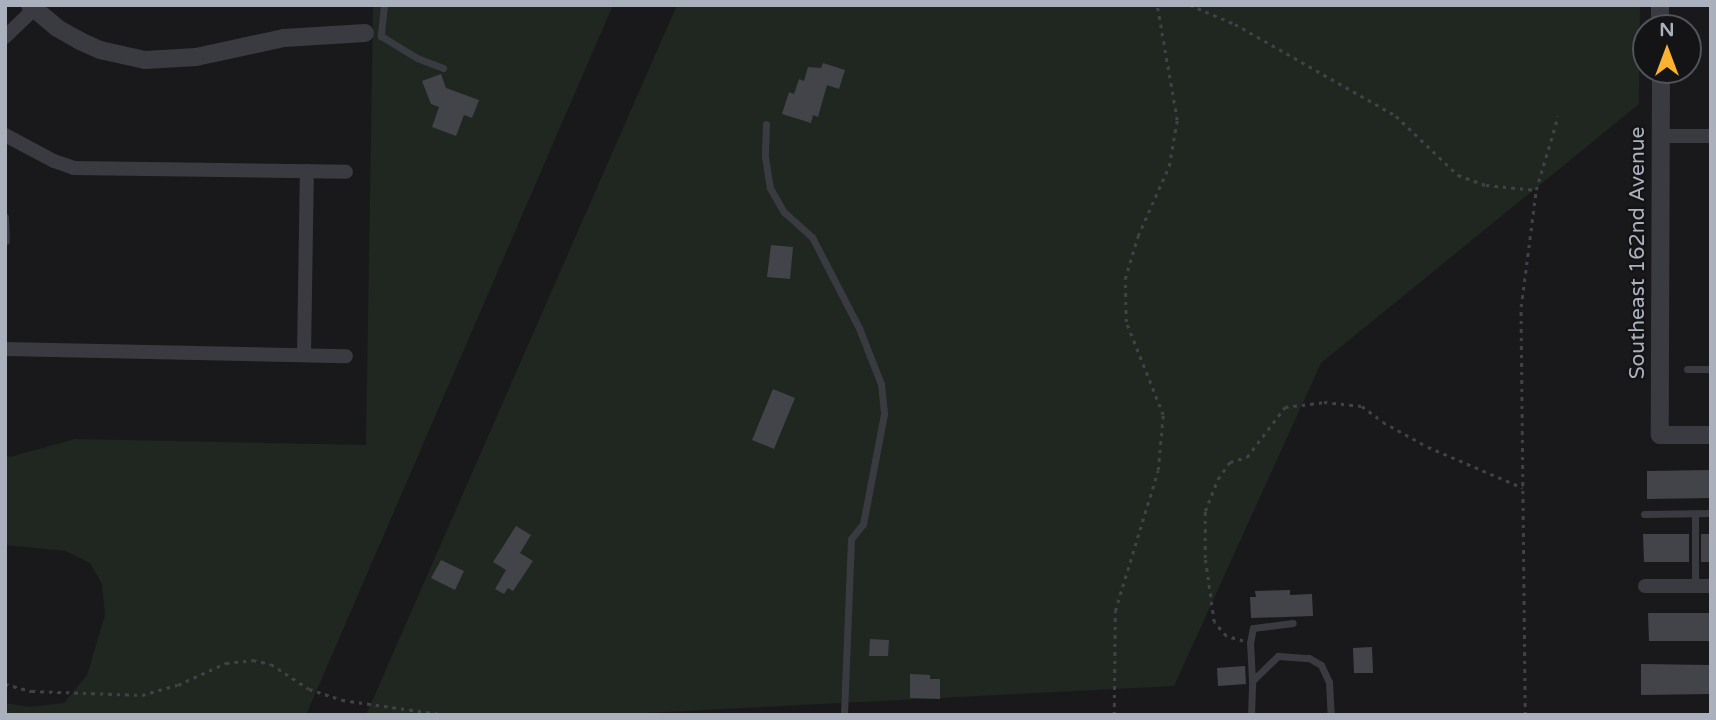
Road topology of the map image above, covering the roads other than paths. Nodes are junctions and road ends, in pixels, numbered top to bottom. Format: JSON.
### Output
{"nodes":[{"id":1,"x":384,"y":5,"type":"edge"},
{"id":2,"x":31,"y":8,"type":"edge"},
{"id":3,"x":365,"y":33,"type":"dead end"},
{"id":4,"x":5,"y":37,"type":"edge"},
{"id":5,"x":443,"y":68,"type":"dead end"},
{"id":6,"x":1661,"y":84,"type":"edge"},
{"id":7,"x":766,"y":124,"type":"dead end"},
{"id":8,"x":5,"y":135,"type":"edge"},
{"id":9,"x":1661,"y":136,"type":"junction"},
{"id":10,"x":1711,"y":136,"type":"edge"},
{"id":11,"x":307,"y":172,"type":"junction"},
{"id":12,"x":346,"y":172,"type":"dead end"},
{"id":13,"x":5,"y":217,"type":"edge"},
{"id":14,"x":6,"y":241,"type":"edge"},
{"id":15,"x":5,"y":349,"type":"edge"},
{"id":16,"x":304,"y":355,"type":"junction"},
{"id":17,"x":346,"y":356,"type":"dead end"},
{"id":18,"x":1688,"y":369,"type":"dead end"},
{"id":19,"x":1711,"y":369,"type":"edge"},
{"id":20,"x":1711,"y":435,"type":"edge"},
{"id":21,"x":1711,"y":513,"type":"edge"},
{"id":22,"x":1644,"y":514,"type":"dead end"},
{"id":23,"x":1695,"y":514,"type":"junction"},
{"id":24,"x":1645,"y":586,"type":"dead end"},
{"id":25,"x":1695,"y":586,"type":"junction"},
{"id":26,"x":1711,"y":586,"type":"edge"},
{"id":27,"x":1293,"y":623,"type":"dead end"},
{"id":28,"x":1252,"y":681,"type":"junction"},
{"id":29,"x":844,"y":715,"type":"edge"},
{"id":30,"x":1251,"y":715,"type":"edge"},
{"id":31,"x":1331,"y":715,"type":"edge"}],
"edges":[{"from":1,"to":5,"type":"lane"},
{"from":2,"to":3,"type":"street"},
{"from":2,"to":4,"type":"street"},
{"from":6,"to":9,"type":"street","name":"Southeast 162nd Avenue"},
{"from":7,"to":29,"type":"lane"},
{"from":8,"to":11,"type":"street"},
{"from":9,"to":10,"type":"street"},
{"from":9,"to":20,"type":"street","name":"Southeast 162nd Avenue"},
{"from":11,"to":12,"type":"street"},
{"from":11,"to":16,"type":"street"},
{"from":13,"to":14,"type":"lane"},
{"from":15,"to":16,"type":"street"},
{"from":16,"to":17,"type":"street"},
{"from":18,"to":19,"type":"lane"},
{"from":21,"to":23,"type":"lane"},
{"from":22,"to":23,"type":"lane"},
{"from":23,"to":25,"type":"lane"},
{"from":24,"to":25,"type":"street"},
{"from":25,"to":26,"type":"street"},
{"from":27,"to":28,"type":"lane"},
{"from":28,"to":30,"type":"lane"},
{"from":28,"to":31,"type":"lane"}]}
